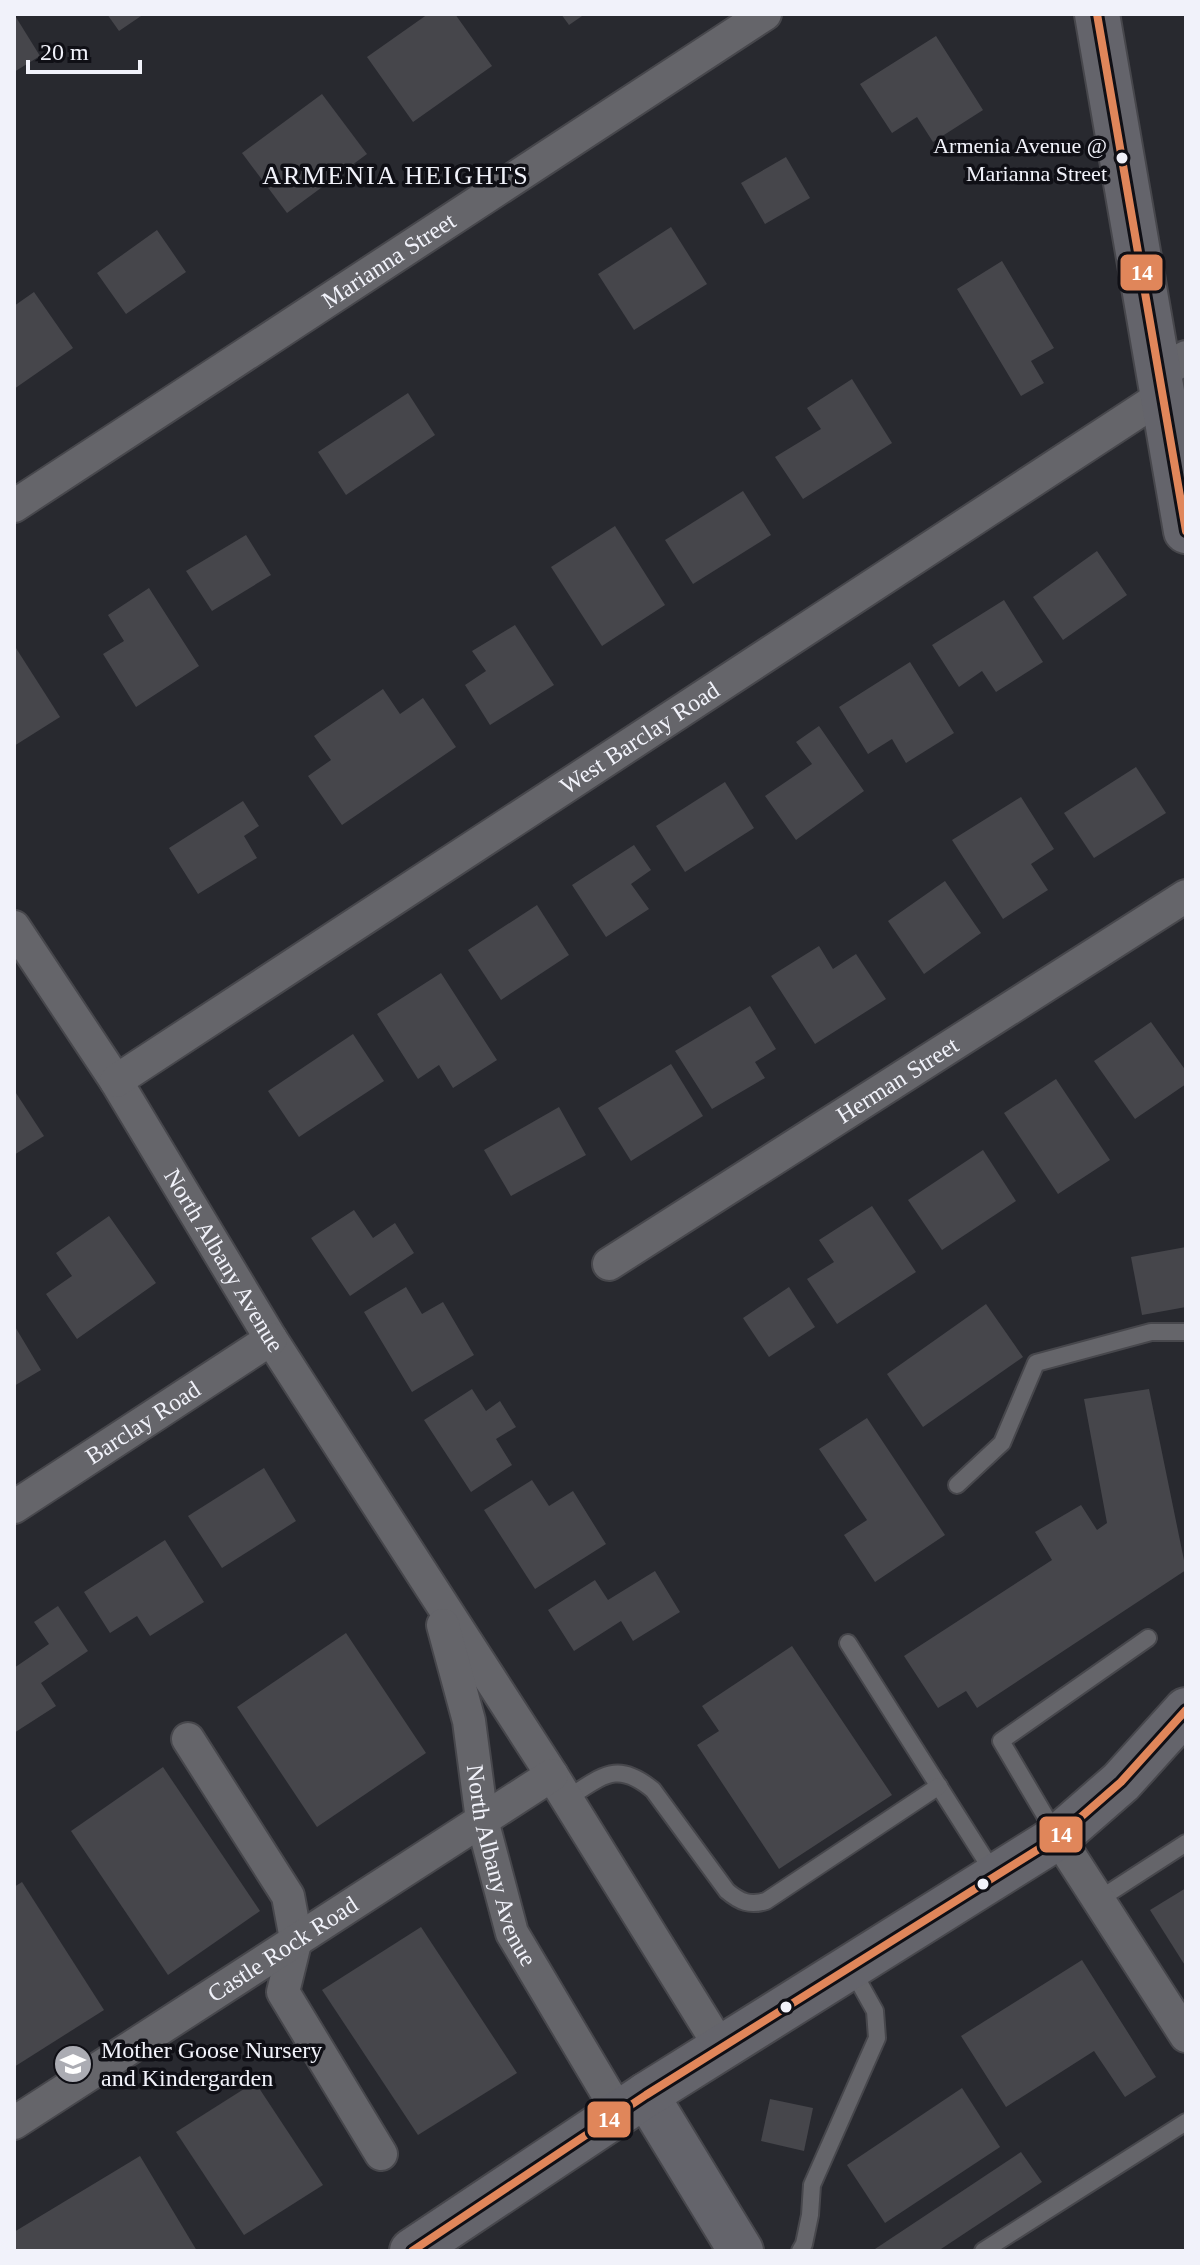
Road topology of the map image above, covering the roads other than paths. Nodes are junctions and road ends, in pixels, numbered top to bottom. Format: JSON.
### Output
{"nodes":[{"id":1,"x":765,"y":14,"type":"edge"},
{"id":2,"x":1097,"y":14,"type":"edge"},
{"id":3,"x":1169,"y":376,"type":"edge"},
{"id":4,"x":14,"y":506,"type":"edge"},
{"id":5,"x":1186,"y":531,"type":"edge"},
{"id":6,"x":1186,"y":896,"type":"edge"},
{"id":7,"x":14,"y":927,"type":"edge"},
{"id":8,"x":116,"y":1081,"type":"junction"},
{"id":9,"x":609,"y":1264,"type":"dead end"},
{"id":10,"x":1186,"y":1332,"type":"edge"},
{"id":11,"x":271,"y":1339,"type":"junction"},
{"id":12,"x":957,"y":1485,"type":"dead end"},
{"id":13,"x":14,"y":1507,"type":"edge"},
{"id":14,"x":435,"y":1595,"type":"junction"},
{"id":15,"x":1148,"y":1638,"type":"dead end"},
{"id":16,"x":848,"y":1643,"type":"dead end"},
{"id":17,"x":1186,"y":1710,"type":"edge"},
{"id":18,"x":188,"y":1739,"type":"dead end"},
{"id":19,"x":939,"y":1786,"type":"junction"},
{"id":20,"x":559,"y":1787,"type":"junction"},
{"id":21,"x":482,"y":1820,"type":"junction"},
{"id":22,"x":1058,"y":1837,"type":"junction"},
{"id":23,"x":1186,"y":1843,"type":"edge"},
{"id":24,"x":996,"y":1876,"type":"junction"},
{"id":25,"x":1098,"y":1900,"type":"junction"},
{"id":26,"x":296,"y":1939,"type":"junction"},
{"id":27,"x":850,"y":1967,"type":"junction"},
{"id":28,"x":1186,"y":2036,"type":"edge"},
{"id":29,"x":721,"y":2048,"type":"junction"},
{"id":30,"x":632,"y":2104,"type":"junction"},
{"id":31,"x":1186,"y":2122,"type":"edge"},
{"id":32,"x":14,"y":2123,"type":"edge"},
{"id":33,"x":381,"y":2154,"type":"dead end"},
{"id":34,"x":412,"y":2251,"type":"edge"},
{"id":35,"x":741,"y":2251,"type":"edge"},
{"id":36,"x":800,"y":2251,"type":"edge"},
{"id":37,"x":983,"y":2251,"type":"edge"}],
"edges":[{"from":1,"to":4,"type":"street","name":"Marianna Street"},
{"from":2,"to":3,"type":"main road"},
{"from":3,"to":5,"type":"main road"},
{"from":3,"to":8,"type":"street","name":"West Barclay Road"},
{"from":6,"to":9,"type":"street","name":"Herman Street"},
{"from":7,"to":8,"type":"street","name":"North Albany Avenue"},
{"from":8,"to":11,"type":"street","name":"North Albany Avenue"},
{"from":10,"to":12,"type":"lane"},
{"from":11,"to":13,"type":"street","name":"Barclay Road"},
{"from":11,"to":14,"type":"street","name":"North Albany Avenue"},
{"from":14,"to":20,"type":"street","name":"North Albany Avenue"},
{"from":14,"to":21,"type":"street","name":"North Albany Avenue"},
{"from":15,"to":22,"type":"lane"},
{"from":16,"to":19,"type":"lane"},
{"from":17,"to":22,"type":"main road"},
{"from":18,"to":26,"type":"street"},
{"from":19,"to":20,"type":"lane"},
{"from":19,"to":24,"type":"lane"},
{"from":20,"to":21,"type":"street","name":"Castle Rock Road"},
{"from":20,"to":29,"type":"street","name":"North Albany Avenue"},
{"from":21,"to":26,"type":"street","name":"Castle Rock Road"},
{"from":21,"to":30,"type":"street","name":"North Albany Avenue"},
{"from":22,"to":24,"type":"main road"},
{"from":22,"to":25,"type":"street"},
{"from":23,"to":25,"type":"lane"},
{"from":24,"to":27,"type":"main road"},
{"from":25,"to":28,"type":"street"},
{"from":26,"to":32,"type":"street","name":"Castle Rock Road"},
{"from":26,"to":33,"type":"street"},
{"from":27,"to":29,"type":"main road"},
{"from":27,"to":36,"type":"lane"},
{"from":29,"to":30,"type":"main road"},
{"from":30,"to":34,"type":"main road"},
{"from":30,"to":35,"type":"main road"},
{"from":31,"to":37,"type":"lane"}]}
